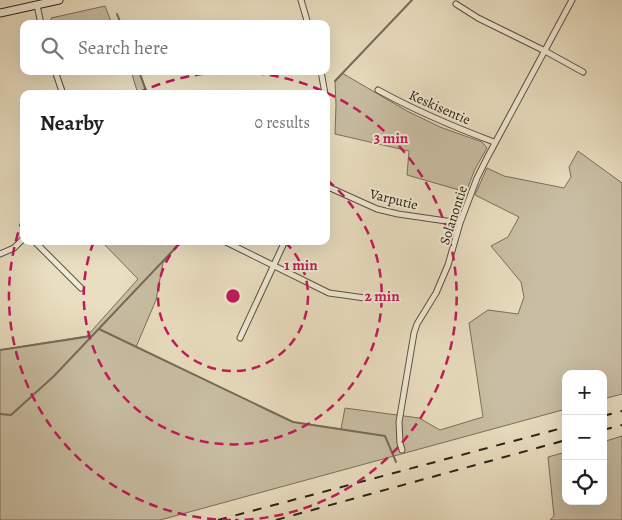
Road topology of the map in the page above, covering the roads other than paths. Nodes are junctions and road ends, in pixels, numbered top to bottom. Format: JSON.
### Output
{"nodes":[{"id":1,"x":59,"y":0,"type":"edge"},
{"id":2,"x":301,"y":0,"type":"edge"},
{"id":3,"x":572,"y":0,"type":"edge"},
{"id":4,"x":456,"y":4,"type":"dead end"},
{"id":5,"x":37,"y":5,"type":"junction"},
{"id":6,"x":0,"y":13,"type":"edge"},
{"id":7,"x":40,"y":20,"type":"edge"},
{"id":8,"x":307,"y":20,"type":"edge"},
{"id":9,"x":545,"y":50,"type":"junction"},
{"id":10,"x":583,"y":72,"type":"dead end"},
{"id":11,"x":56,"y":75,"type":"edge"},
{"id":12,"x":322,"y":75,"type":"edge"},
{"id":13,"x":61,"y":90,"type":"edge"},
{"id":14,"x":324,"y":90,"type":"edge"},
{"id":15,"x":378,"y":90,"type":"dead end"},
{"id":16,"x":494,"y":142,"type":"junction"},
{"id":17,"x":330,"y":188,"type":"edge"},
{"id":18,"x":460,"y":223,"type":"junction"},
{"id":19,"x":20,"y":242,"type":"edge"},
{"id":20,"x":38,"y":245,"type":"edge"},
{"id":21,"x":232,"y":245,"type":"edge"},
{"id":22,"x":283,"y":245,"type":"edge"},
{"id":23,"x":0,"y":254,"type":"edge"},
{"id":24,"x":274,"y":266,"type":"junction"},
{"id":25,"x":80,"y":288,"type":"dead end"},
{"id":26,"x":372,"y":299,"type":"dead end"},
{"id":27,"x":240,"y":338,"type":"dead end"},
{"id":28,"x":402,"y":450,"type":"dead end"}],
"edges":[{"from":1,"to":5,"type":"main road"},
{"from":2,"to":8,"type":"street"},
{"from":3,"to":9,"type":"street","name":"Solanontie"},
{"from":4,"to":9,"type":"street"},
{"from":5,"to":6,"type":"main road"},
{"from":5,"to":7,"type":"street"},
{"from":9,"to":10,"type":"street"},
{"from":9,"to":16,"type":"street","name":"Solanontie"},
{"from":11,"to":13,"type":"street"},
{"from":12,"to":14,"type":"street"},
{"from":15,"to":16,"type":"street","name":"Keskisentie"},
{"from":16,"to":18,"type":"street","name":"Solanontie"},
{"from":17,"to":18,"type":"street","name":"Varputie"},
{"from":18,"to":28,"type":"street","name":"Solanontie"},
{"from":19,"to":23,"type":"street"},
{"from":20,"to":25,"type":"street"},
{"from":21,"to":24,"type":"street"},
{"from":22,"to":24,"type":"street"},
{"from":24,"to":26,"type":"street"},
{"from":24,"to":27,"type":"street"}]}
